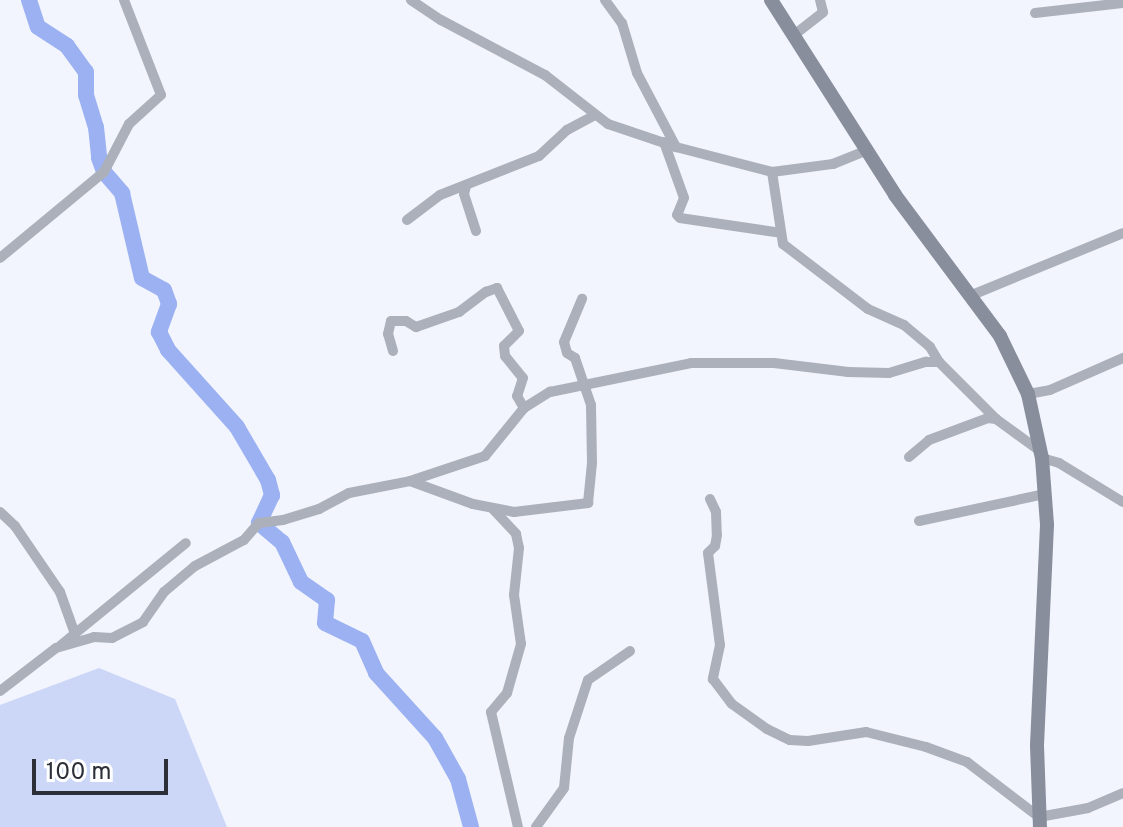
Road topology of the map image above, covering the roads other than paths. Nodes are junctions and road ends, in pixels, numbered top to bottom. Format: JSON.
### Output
{"nodes":[{"id":1,"x":124,"y":0,"type":"edge"},
{"id":2,"x":411,"y":0,"type":"edge"},
{"id":3,"x":605,"y":0,"type":"edge"},
{"id":4,"x":771,"y":0,"type":"edge"},
{"id":5,"x":820,"y":0,"type":"edge"},
{"id":6,"x":1123,"y":3,"type":"edge"},
{"id":7,"x":1035,"y":13,"type":"dead end"},
{"id":8,"x":794,"y":35,"type":"junction"},
{"id":9,"x":593,"y":116,"type":"junction"},
{"id":10,"x":664,"y":142,"type":"junction"},
{"id":11,"x":676,"y":147,"type":"junction"},
{"id":12,"x":866,"y":151,"type":"junction"},
{"id":13,"x":772,"y":172,"type":"junction"},
{"id":14,"x":466,"y":186,"type":"junction"},
{"id":15,"x":407,"y":220,"type":"dead end"},
{"id":16,"x":476,"y":231,"type":"dead end"},
{"id":17,"x":781,"y":233,"type":"junction"},
{"id":18,"x":1123,"y":233,"type":"edge"},
{"id":19,"x":0,"y":258,"type":"edge"},
{"id":20,"x":972,"y":295,"type":"junction"},
{"id":21,"x":582,"y":299,"type":"dead end"},
{"id":22,"x":393,"y":351,"type":"dead end"},
{"id":23,"x":1123,"y":358,"type":"edge"},
{"id":24,"x":939,"y":362,"type":"junction"},
{"id":25,"x":584,"y":383,"type":"junction"},
{"id":26,"x":1028,"y":394,"type":"junction"},
{"id":27,"x":524,"y":408,"type":"junction"},
{"id":28,"x":996,"y":419,"type":"junction"},
{"id":29,"x":1041,"y":454,"type":"junction"},
{"id":30,"x":909,"y":457,"type":"dead end"},
{"id":31,"x":410,"y":481,"type":"junction"},
{"id":32,"x":1045,"y":494,"type":"junction"},
{"id":33,"x":710,"y":499,"type":"dead end"},
{"id":34,"x":1123,"y":502,"type":"edge"},
{"id":35,"x":493,"y":509,"type":"junction"},
{"id":36,"x":0,"y":512,"type":"edge"},
{"id":37,"x":919,"y":521,"type":"dead end"},
{"id":38,"x":186,"y":543,"type":"dead end"},
{"id":39,"x":75,"y":634,"type":"junction"},
{"id":40,"x":56,"y":648,"type":"junction"},
{"id":41,"x":630,"y":651,"type":"dead end"},
{"id":42,"x":0,"y":691,"type":"edge"},
{"id":43,"x":1123,"y":793,"type":"edge"},
{"id":44,"x":1040,"y":822,"type":"edge"},
{"id":45,"x":518,"y":827,"type":"edge"},
{"id":46,"x":536,"y":827,"type":"edge"}],
"edges":[{"from":1,"to":19,"type":"street"},
{"from":2,"to":9,"type":"street"},
{"from":3,"to":11,"type":"street"},
{"from":4,"to":8,"type":"street"},
{"from":5,"to":8,"type":"street"},
{"from":6,"to":7,"type":"street"},
{"from":8,"to":12,"type":"street"},
{"from":9,"to":10,"type":"street"},
{"from":9,"to":14,"type":"street"},
{"from":10,"to":11,"type":"street"},
{"from":10,"to":17,"type":"street"},
{"from":11,"to":13,"type":"street"},
{"from":12,"to":13,"type":"street"},
{"from":12,"to":20,"type":"street"},
{"from":13,"to":17,"type":"street"},
{"from":14,"to":15,"type":"street"},
{"from":14,"to":16,"type":"street"},
{"from":17,"to":24,"type":"street"},
{"from":18,"to":20,"type":"street"},
{"from":20,"to":26,"type":"street"},
{"from":21,"to":25,"type":"street"},
{"from":22,"to":27,"type":"street"},
{"from":23,"to":26,"type":"street"},
{"from":24,"to":25,"type":"street"},
{"from":24,"to":28,"type":"street"},
{"from":25,"to":27,"type":"street"},
{"from":25,"to":35,"type":"street"},
{"from":26,"to":29,"type":"street"},
{"from":27,"to":31,"type":"street"},
{"from":28,"to":29,"type":"street"},
{"from":28,"to":30,"type":"street"},
{"from":29,"to":32,"type":"street"},
{"from":29,"to":34,"type":"street"},
{"from":31,"to":35,"type":"street"},
{"from":31,"to":40,"type":"street"},
{"from":32,"to":37,"type":"street"},
{"from":32,"to":44,"type":"street"},
{"from":33,"to":44,"type":"street"},
{"from":35,"to":45,"type":"street"},
{"from":36,"to":39,"type":"street"},
{"from":38,"to":39,"type":"street"},
{"from":39,"to":40,"type":"street"},
{"from":40,"to":42,"type":"street"},
{"from":41,"to":46,"type":"street"},
{"from":43,"to":44,"type":"street"}]}
